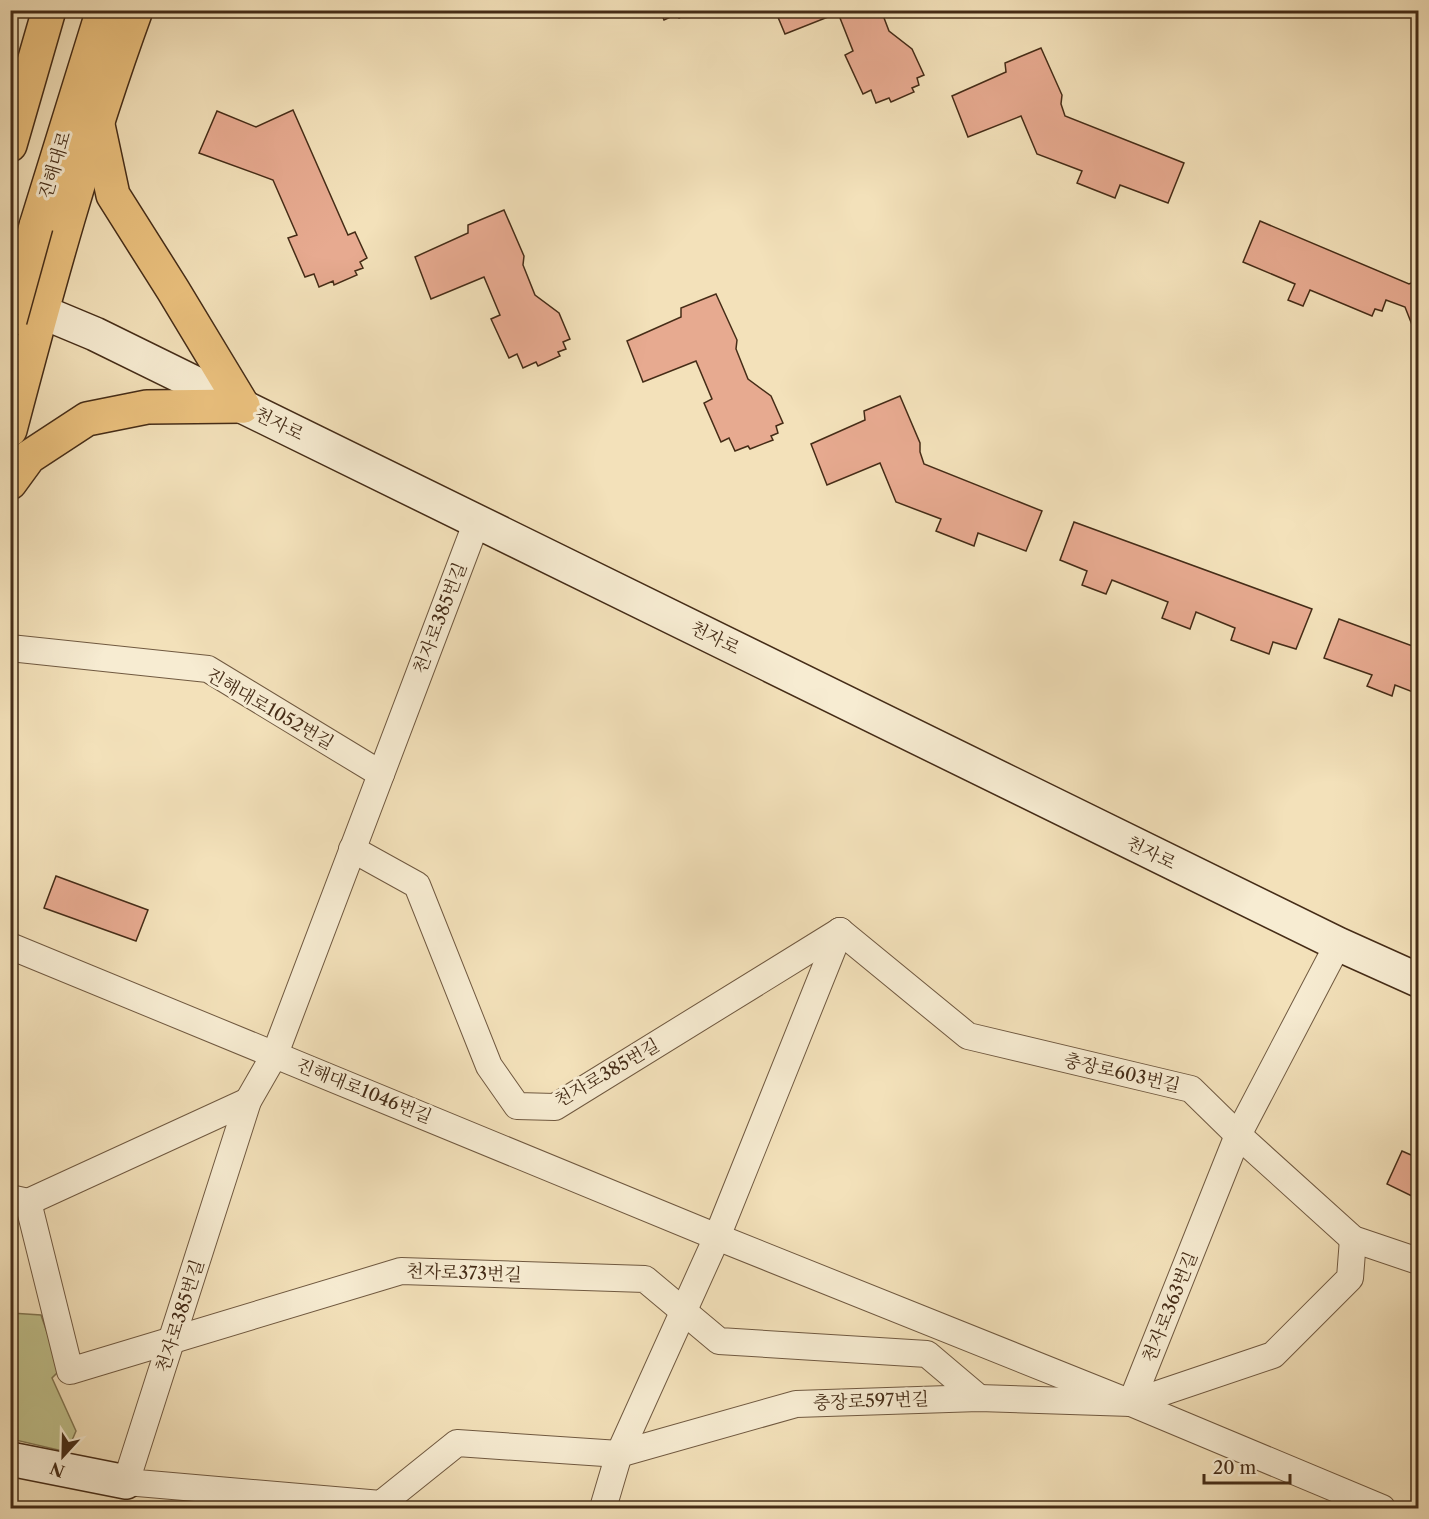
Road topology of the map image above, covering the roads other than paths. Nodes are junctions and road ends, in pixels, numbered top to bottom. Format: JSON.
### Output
{"nodes":[{"id":1,"x":50,"y":10,"type":"edge"},
{"id":2,"x":103,"y":10,"type":"edge"},
{"id":3,"x":136,"y":10,"type":"edge"},
{"id":4,"x":98,"y":122,"type":"junction"},
{"id":5,"x":10,"y":145,"type":"edge"},
{"id":6,"x":10,"y":298,"type":"edge"},
{"id":7,"x":26,"y":316,"type":"edge"},
{"id":8,"x":243,"y":406,"type":"junction"},
{"id":9,"x":10,"y":430,"type":"edge"},
{"id":10,"x":10,"y":483,"type":"edge"},
{"id":11,"x":477,"y":521,"type":"junction"},
{"id":12,"x":10,"y":648,"type":"edge"},
{"id":13,"x":381,"y":774,"type":"junction"},
{"id":14,"x":352,"y":849,"type":"junction"},
{"id":15,"x":840,"y":931,"type":"junction"},
{"id":16,"x":1338,"y":944,"type":"junction"},
{"id":17,"x":10,"y":946,"type":"edge"},
{"id":18,"x":1419,"y":980,"type":"edge"},
{"id":19,"x":274,"y":1054,"type":"junction"},
{"id":20,"x":248,"y":1101,"type":"junction"},
{"id":21,"x":1238,"y":1135,"type":"junction"},
{"id":22,"x":19,"y":1200,"type":"edge"},
{"id":23,"x":717,"y":1237,"type":"junction"},
{"id":24,"x":1353,"y":1239,"type":"junction"},
{"id":25,"x":1419,"y":1261,"type":"edge"},
{"id":26,"x":683,"y":1312,"type":"junction"},
{"id":27,"x":172,"y":1341,"type":"junction"},
{"id":28,"x":978,"y":1398,"type":"junction"},
{"id":29,"x":1131,"y":1403,"type":"junction"},
{"id":30,"x":619,"y":1454,"type":"junction"},
{"id":31,"x":10,"y":1459,"type":"edge"},
{"id":32,"x":126,"y":1482,"type":"junction"},
{"id":33,"x":603,"y":1509,"type":"edge"},
{"id":34,"x":1382,"y":1509,"type":"edge"}],
"edges":[{"from":1,"to":5,"type":"highway"},
{"from":2,"to":7,"type":"highway","name":"진해대로","bridge":true},
{"from":3,"to":4,"type":"highway"},
{"from":4,"to":7,"type":"highway"},
{"from":4,"to":8,"type":"highway"},
{"from":6,"to":7,"type":"main road","name":"천자로"},
{"from":7,"to":8,"type":"main road","name":"천자로"},
{"from":7,"to":9,"type":"highway"},
{"from":8,"to":10,"type":"highway"},
{"from":8,"to":11,"type":"main road","name":"천자로"},
{"from":11,"to":13,"type":"street","name":"천자로385번길"},
{"from":11,"to":16,"type":"main road","name":"천자로"},
{"from":12,"to":13,"type":"street","name":"진해대로1052번길"},
{"from":13,"to":14,"type":"street","name":"천자로385번길"},
{"from":14,"to":15,"type":"street","name":"천자로385번길"},
{"from":14,"to":19,"type":"street","name":"천자로385번길"},
{"from":15,"to":21,"type":"street","name":"충장로603번길"},
{"from":15,"to":23,"type":"street"},
{"from":16,"to":18,"type":"main road","name":"천자로"},
{"from":16,"to":21,"type":"street","name":"천자로363번길"},
{"from":17,"to":19,"type":"street","name":"진해대로1046번길"},
{"from":19,"to":20,"type":"street","name":"천자로385번길"},
{"from":19,"to":23,"type":"street","name":"진해대로1046번길"},
{"from":20,"to":22,"type":"street"},
{"from":20,"to":27,"type":"street","name":"천자로385번길"},
{"from":21,"to":24,"type":"street","name":"충장로603번길"},
{"from":21,"to":29,"type":"street","name":"천자로363번길"},
{"from":22,"to":27,"type":"street","name":"천자로373번길"},
{"from":23,"to":26,"type":"street"},
{"from":23,"to":29,"type":"street","name":"충장로597번길"},
{"from":24,"to":25,"type":"street","name":"충장로603번길"},
{"from":24,"to":29,"type":"street","name":"천자로363번길"},
{"from":26,"to":27,"type":"street","name":"천자로373번길"},
{"from":26,"to":28,"type":"street","name":"천자로373번길"},
{"from":26,"to":30,"type":"street"},
{"from":27,"to":32,"type":"street","name":"천자로385번길"},
{"from":28,"to":29,"type":"street","name":"충장로597번길"},
{"from":28,"to":30,"type":"street","name":"충장로597번길"},
{"from":29,"to":34,"type":"street","name":"충장로597번길"},
{"from":30,"to":32,"type":"street"},
{"from":30,"to":33,"type":"street"},
{"from":31,"to":32,"type":"main road"}]}
